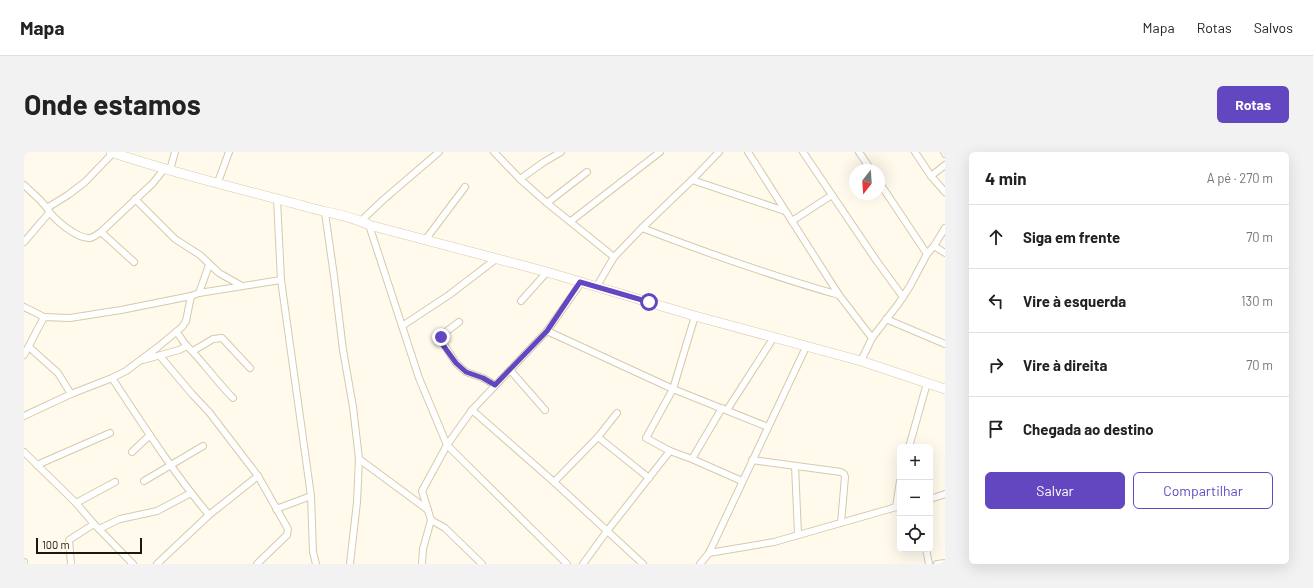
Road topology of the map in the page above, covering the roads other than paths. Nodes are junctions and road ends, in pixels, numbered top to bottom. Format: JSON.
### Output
{"nodes":[{"id":1,"x":112,"y":152,"type":"edge"},
{"id":2,"x":175,"y":152,"type":"edge"},
{"id":3,"x":230,"y":152,"type":"edge"},
{"id":4,"x":439,"y":152,"type":"edge"},
{"id":5,"x":494,"y":152,"type":"edge"},
{"id":6,"x":561,"y":152,"type":"edge"},
{"id":7,"x":660,"y":152,"type":"edge"},
{"id":8,"x":719,"y":152,"type":"edge"},
{"id":9,"x":748,"y":152,"type":"edge"},
{"id":10,"x":803,"y":152,"type":"edge"},
{"id":11,"x":859,"y":152,"type":"edge"},
{"id":12,"x":915,"y":152,"type":"edge"},
{"id":13,"x":867,"y":164,"type":"edge"},
{"id":14,"x":945,"y":165,"type":"edge"},
{"id":15,"x":167,"y":169,"type":"junction"},
{"id":16,"x":587,"y":172,"type":"dead end"},
{"id":17,"x":931,"y":176,"type":"junction"},
{"id":18,"x":520,"y":179,"type":"junction"},
{"id":19,"x":692,"y":180,"type":"junction"},
{"id":20,"x":218,"y":182,"type":"junction"},
{"id":21,"x":24,"y":185,"type":"edge"},
{"id":22,"x":465,"y":187,"type":"dead end"},
{"id":23,"x":885,"y":191,"type":"edge"},
{"id":24,"x":945,"y":192,"type":"edge"},
{"id":25,"x":832,"y":195,"type":"junction"},
{"id":26,"x":135,"y":199,"type":"junction"},
{"id":27,"x":277,"y":199,"type":"junction"},
{"id":28,"x":547,"y":203,"type":"junction"},
{"id":29,"x":48,"y":210,"type":"junction"},
{"id":30,"x":785,"y":211,"type":"junction"},
{"id":31,"x":325,"y":213,"type":"junction"},
{"id":32,"x":571,"y":221,"type":"junction"},
{"id":33,"x":792,"y":221,"type":"junction"},
{"id":34,"x":365,"y":223,"type":"junction"},
{"id":35,"x":642,"y":228,"type":"junction"},
{"id":36,"x":945,"y":228,"type":"edge"},
{"id":37,"x":101,"y":232,"type":"junction"},
{"id":38,"x":426,"y":239,"type":"junction"},
{"id":39,"x":24,"y":242,"type":"edge"},
{"id":40,"x":934,"y":246,"type":"junction"},
{"id":41,"x":945,"y":253,"type":"edge"},
{"id":42,"x":927,"y":254,"type":"junction"},
{"id":43,"x":614,"y":257,"type":"junction"},
{"id":44,"x":496,"y":259,"type":"junction"},
{"id":45,"x":134,"y":262,"type":"dead end"},
{"id":46,"x":210,"y":265,"type":"junction"},
{"id":47,"x":547,"y":272,"type":"junction"},
{"id":48,"x":281,"y":280,"type":"junction"},
{"id":49,"x":580,"y":282,"type":"junction"},
{"id":50,"x":242,"y":286,"type":"junction"},
{"id":51,"x":597,"y":286,"type":"junction"},
{"id":52,"x":198,"y":293,"type":"junction"},
{"id":53,"x":839,"y":295,"type":"junction"},
{"id":54,"x":191,"y":296,"type":"junction"},
{"id":55,"x":903,"y":297,"type":"junction"},
{"id":56,"x":521,"y":301,"type":"dead end"},
{"id":57,"x":24,"y":307,"type":"edge"},
{"id":58,"x":696,"y":316,"type":"junction"},
{"id":59,"x":44,"y":317,"type":"junction"},
{"id":60,"x":886,"y":320,"type":"junction"},
{"id":61,"x":459,"y":322,"type":"dead end"},
{"id":62,"x":402,"y":326,"type":"junction"},
{"id":63,"x":547,"y":331,"type":"junction"},
{"id":64,"x":176,"y":332,"type":"junction"},
{"id":65,"x":774,"y":337,"type":"junction"},
{"id":66,"x":872,"y":338,"type":"junction"},
{"id":67,"x":945,"y":344,"type":"edge"},
{"id":68,"x":187,"y":346,"type":"junction"},
{"id":69,"x":29,"y":347,"type":"junction"},
{"id":70,"x":806,"y":347,"type":"junction"},
{"id":71,"x":193,"y":351,"type":"junction"},
{"id":72,"x":24,"y":355,"type":"edge"},
{"id":73,"x":160,"y":356,"type":"junction"},
{"id":74,"x":142,"y":361,"type":"junction"},
{"id":75,"x":860,"y":361,"type":"junction"},
{"id":76,"x":250,"y":368,"type":"dead end"},
{"id":77,"x":510,"y":370,"type":"junction"},
{"id":78,"x":112,"y":378,"type":"junction"},
{"id":79,"x":927,"y":383,"type":"junction"},
{"id":80,"x":495,"y":385,"type":"junction"},
{"id":81,"x":673,"y":389,"type":"junction"},
{"id":82,"x":945,"y":389,"type":"edge"},
{"id":83,"x":71,"y":394,"type":"junction"},
{"id":84,"x":233,"y":398,"type":"dead end"},
{"id":85,"x":725,"y":409,"type":"junction"},
{"id":86,"x":472,"y":410,"type":"junction"},
{"id":87,"x":545,"y":410,"type":"dead end"},
{"id":88,"x":618,"y":413,"type":"dead end"},
{"id":89,"x":24,"y":416,"type":"edge"},
{"id":90,"x":768,"y":427,"type":"junction"},
{"id":91,"x":110,"y":433,"type":"dead end"},
{"id":92,"x":150,"y":435,"type":"junction"},
{"id":93,"x":598,"y":437,"type":"junction"},
{"id":94,"x":910,"y":444,"type":"edge"},
{"id":95,"x":447,"y":445,"type":"junction"},
{"id":96,"x":203,"y":446,"type":"dead end"},
{"id":97,"x":670,"y":451,"type":"junction"},
{"id":98,"x":24,"y":452,"type":"edge"},
{"id":99,"x":132,"y":452,"type":"dead end"},
{"id":100,"x":359,"y":459,"type":"junction"},
{"id":101,"x":692,"y":459,"type":"junction"},
{"id":102,"x":752,"y":460,"type":"junction"},
{"id":103,"x":37,"y":465,"type":"junction"},
{"id":104,"x":171,"y":465,"type":"junction"},
{"id":105,"x":795,"y":466,"type":"junction"},
{"id":106,"x":258,"y":476,"type":"junction"},
{"id":107,"x":649,"y":478,"type":"junction"},
{"id":108,"x":144,"y":481,"type":"dead end"},
{"id":109,"x":742,"y":481,"type":"junction"},
{"id":110,"x":114,"y":482,"type":"dead end"},
{"id":111,"x":554,"y":482,"type":"junction"},
{"id":112,"x":191,"y":493,"type":"junction"},
{"id":113,"x":945,"y":494,"type":"edge"},
{"id":114,"x":311,"y":496,"type":"junction"},
{"id":115,"x":933,"y":498,"type":"edge"},
{"id":116,"x":76,"y":503,"type":"junction"},
{"id":117,"x":897,"y":506,"type":"edge"},
{"id":118,"x":276,"y":509,"type":"junction"},
{"id":119,"x":428,"y":510,"type":"junction"},
{"id":120,"x":209,"y":515,"type":"junction"},
{"id":121,"x":431,"y":520,"type":"junction"},
{"id":122,"x":841,"y":522,"type":"junction"},
{"id":123,"x":94,"y":524,"type":"junction"},
{"id":124,"x":100,"y":530,"type":"junction"},
{"id":125,"x":607,"y":531,"type":"junction"},
{"id":126,"x":798,"y":534,"type":"junction"},
{"id":127,"x":709,"y":552,"type":"junction"},
{"id":128,"x":927,"y":552,"type":"edge"},
{"id":129,"x":945,"y":563,"type":"edge"},
{"id":130,"x":71,"y":564,"type":"edge"},
{"id":131,"x":133,"y":564,"type":"edge"},
{"id":132,"x":157,"y":564,"type":"edge"},
{"id":133,"x":257,"y":564,"type":"edge"},
{"id":134,"x":316,"y":564,"type":"edge"},
{"id":135,"x":350,"y":564,"type":"edge"},
{"id":136,"x":422,"y":564,"type":"edge"},
{"id":137,"x":482,"y":564,"type":"edge"},
{"id":138,"x":567,"y":564,"type":"edge"},
{"id":139,"x":583,"y":564,"type":"edge"},
{"id":140,"x":643,"y":564,"type":"edge"},
{"id":141,"x":700,"y":564,"type":"edge"},
{"id":142,"x":929,"y":564,"type":"edge"},
{"id":143,"x":937,"y":564,"type":"edge"}],
"edges":[{"from":1,"to":15,"type":"street"},
{"from":1,"to":29,"type":"street"},
{"from":2,"to":15,"type":"street"},
{"from":3,"to":20,"type":"street"},
{"from":4,"to":34,"type":"street"},
{"from":5,"to":18,"type":"street"},
{"from":6,"to":18,"type":"street"},
{"from":7,"to":32,"type":"street"},
{"from":8,"to":19,"type":"street"},
{"from":9,"to":30,"type":"street"},
{"from":10,"to":25,"type":"street"},
{"from":11,"to":13,"type":"street"},
{"from":12,"to":17,"type":"street"},
{"from":14,"to":17,"type":"street"},
{"from":15,"to":20,"type":"street"},
{"from":15,"to":26,"type":"street"},
{"from":16,"to":28,"type":"street"},
{"from":17,"to":24,"type":"street"},
{"from":18,"to":28,"type":"street"},
{"from":19,"to":30,"type":"street"},
{"from":19,"to":35,"type":"street"},
{"from":20,"to":27,"type":"street"},
{"from":21,"to":29,"type":"street"},
{"from":22,"to":38,"type":"street"},
{"from":23,"to":42,"type":"street"},
{"from":25,"to":33,"type":"street"},
{"from":25,"to":55,"type":"street"},
{"from":26,"to":37,"type":"street"},
{"from":26,"to":46,"type":"street"},
{"from":27,"to":31,"type":"street"},
{"from":27,"to":48,"type":"street"},
{"from":28,"to":32,"type":"street"},
{"from":29,"to":37,"type":"street"},
{"from":29,"to":39,"type":"street"},
{"from":30,"to":33,"type":"street"},
{"from":31,"to":34,"type":"street"},
{"from":31,"to":100,"type":"street"},
{"from":32,"to":43,"type":"street"},
{"from":33,"to":53,"type":"street"},
{"from":34,"to":38,"type":"street"},
{"from":34,"to":62,"type":"street"},
{"from":35,"to":43,"type":"street"},
{"from":35,"to":53,"type":"street"},
{"from":36,"to":40,"type":"street"},
{"from":37,"to":45,"type":"street"},
{"from":38,"to":44,"type":"street"},
{"from":40,"to":41,"type":"street"},
{"from":40,"to":42,"type":"street"},
{"from":42,"to":55,"type":"street"},
{"from":43,"to":51,"type":"street"},
{"from":44,"to":47,"type":"street"},
{"from":44,"to":62,"type":"street"},
{"from":46,"to":50,"type":"street"},
{"from":46,"to":52,"type":"street"},
{"from":47,"to":49,"type":"street"},
{"from":47,"to":56,"type":"street"},
{"from":48,"to":50,"type":"street"},
{"from":48,"to":114,"type":"street"},
{"from":49,"to":51,"type":"street"},
{"from":49,"to":63,"type":"street"},
{"from":50,"to":52,"type":"street"},
{"from":51,"to":58,"type":"street"},
{"from":52,"to":54,"type":"street"},
{"from":53,"to":66,"type":"street"},
{"from":54,"to":59,"type":"street"},
{"from":54,"to":64,"type":"street"},
{"from":55,"to":60,"type":"street"},
{"from":57,"to":59,"type":"street"},
{"from":58,"to":65,"type":"street"},
{"from":58,"to":81,"type":"street"},
{"from":59,"to":69,"type":"street"},
{"from":60,"to":66,"type":"street"},
{"from":60,"to":67,"type":"street"},
{"from":61,"to":80,"type":"street"},
{"from":62,"to":95,"type":"street"},
{"from":63,"to":77,"type":"street"},
{"from":63,"to":81,"type":"street"},
{"from":64,"to":68,"type":"street"},
{"from":64,"to":74,"type":"street"},
{"from":65,"to":70,"type":"street"},
{"from":65,"to":85,"type":"street"},
{"from":66,"to":75,"type":"street"},
{"from":68,"to":71,"type":"street"},
{"from":68,"to":73,"type":"street"},
{"from":69,"to":72,"type":"street"},
{"from":69,"to":83,"type":"street"},
{"from":70,"to":75,"type":"street"},
{"from":70,"to":90,"type":"street"},
{"from":71,"to":76,"type":"street"},
{"from":71,"to":84,"type":"street"},
{"from":73,"to":74,"type":"street"},
{"from":73,"to":106,"type":"street"},
{"from":74,"to":78,"type":"street"},
{"from":75,"to":79,"type":"street"},
{"from":77,"to":80,"type":"street"},
{"from":77,"to":87,"type":"street"},
{"from":78,"to":83,"type":"street"},
{"from":78,"to":92,"type":"street"},
{"from":79,"to":82,"type":"street"},
{"from":79,"to":94,"type":"street"},
{"from":80,"to":86,"type":"street"},
{"from":81,"to":85,"type":"street"},
{"from":81,"to":97,"type":"street"},
{"from":83,"to":89,"type":"street"},
{"from":85,"to":90,"type":"street"},
{"from":85,"to":101,"type":"street"},
{"from":86,"to":95,"type":"street"},
{"from":86,"to":111,"type":"street"},
{"from":88,"to":93,"type":"street"},
{"from":90,"to":102,"type":"street"},
{"from":91,"to":103,"type":"street"},
{"from":92,"to":99,"type":"street"},
{"from":92,"to":104,"type":"street"},
{"from":93,"to":107,"type":"street"},
{"from":93,"to":111,"type":"street"},
{"from":95,"to":119,"type":"street"},
{"from":95,"to":138,"type":"street"},
{"from":96,"to":104,"type":"street"},
{"from":97,"to":101,"type":"street"},
{"from":97,"to":107,"type":"street"},
{"from":98,"to":103,"type":"street"},
{"from":100,"to":119,"type":"street"},
{"from":100,"to":135,"type":"street"},
{"from":101,"to":109,"type":"street"},
{"from":102,"to":105,"type":"street"},
{"from":102,"to":109,"type":"street"},
{"from":103,"to":116,"type":"street"},
{"from":104,"to":108,"type":"street"},
{"from":104,"to":112,"type":"street"},
{"from":105,"to":122,"type":"street"},
{"from":105,"to":126,"type":"street"},
{"from":106,"to":118,"type":"street"},
{"from":106,"to":120,"type":"street"},
{"from":107,"to":125,"type":"street"},
{"from":109,"to":127,"type":"street"},
{"from":110,"to":116,"type":"street"},
{"from":111,"to":125,"type":"street"},
{"from":112,"to":120,"type":"street"},
{"from":112,"to":124,"type":"street"},
{"from":113,"to":115,"type":"street"},
{"from":114,"to":118,"type":"street"},
{"from":114,"to":134,"type":"street"},
{"from":116,"to":123,"type":"street"},
{"from":117,"to":122,"type":"street"},
{"from":118,"to":133,"type":"street"},
{"from":119,"to":121,"type":"street"},
{"from":120,"to":132,"type":"street"},
{"from":121,"to":136,"type":"street"},
{"from":121,"to":137,"type":"street"},
{"from":122,"to":126,"type":"street"},
{"from":123,"to":124,"type":"street"},
{"from":123,"to":130,"type":"street"},
{"from":124,"to":131,"type":"street"},
{"from":125,"to":139,"type":"street"},
{"from":125,"to":140,"type":"street"},
{"from":126,"to":127,"type":"street"},
{"from":127,"to":141,"type":"street"},
{"from":128,"to":142,"type":"street"},
{"from":129,"to":143,"type":"street"}]}
